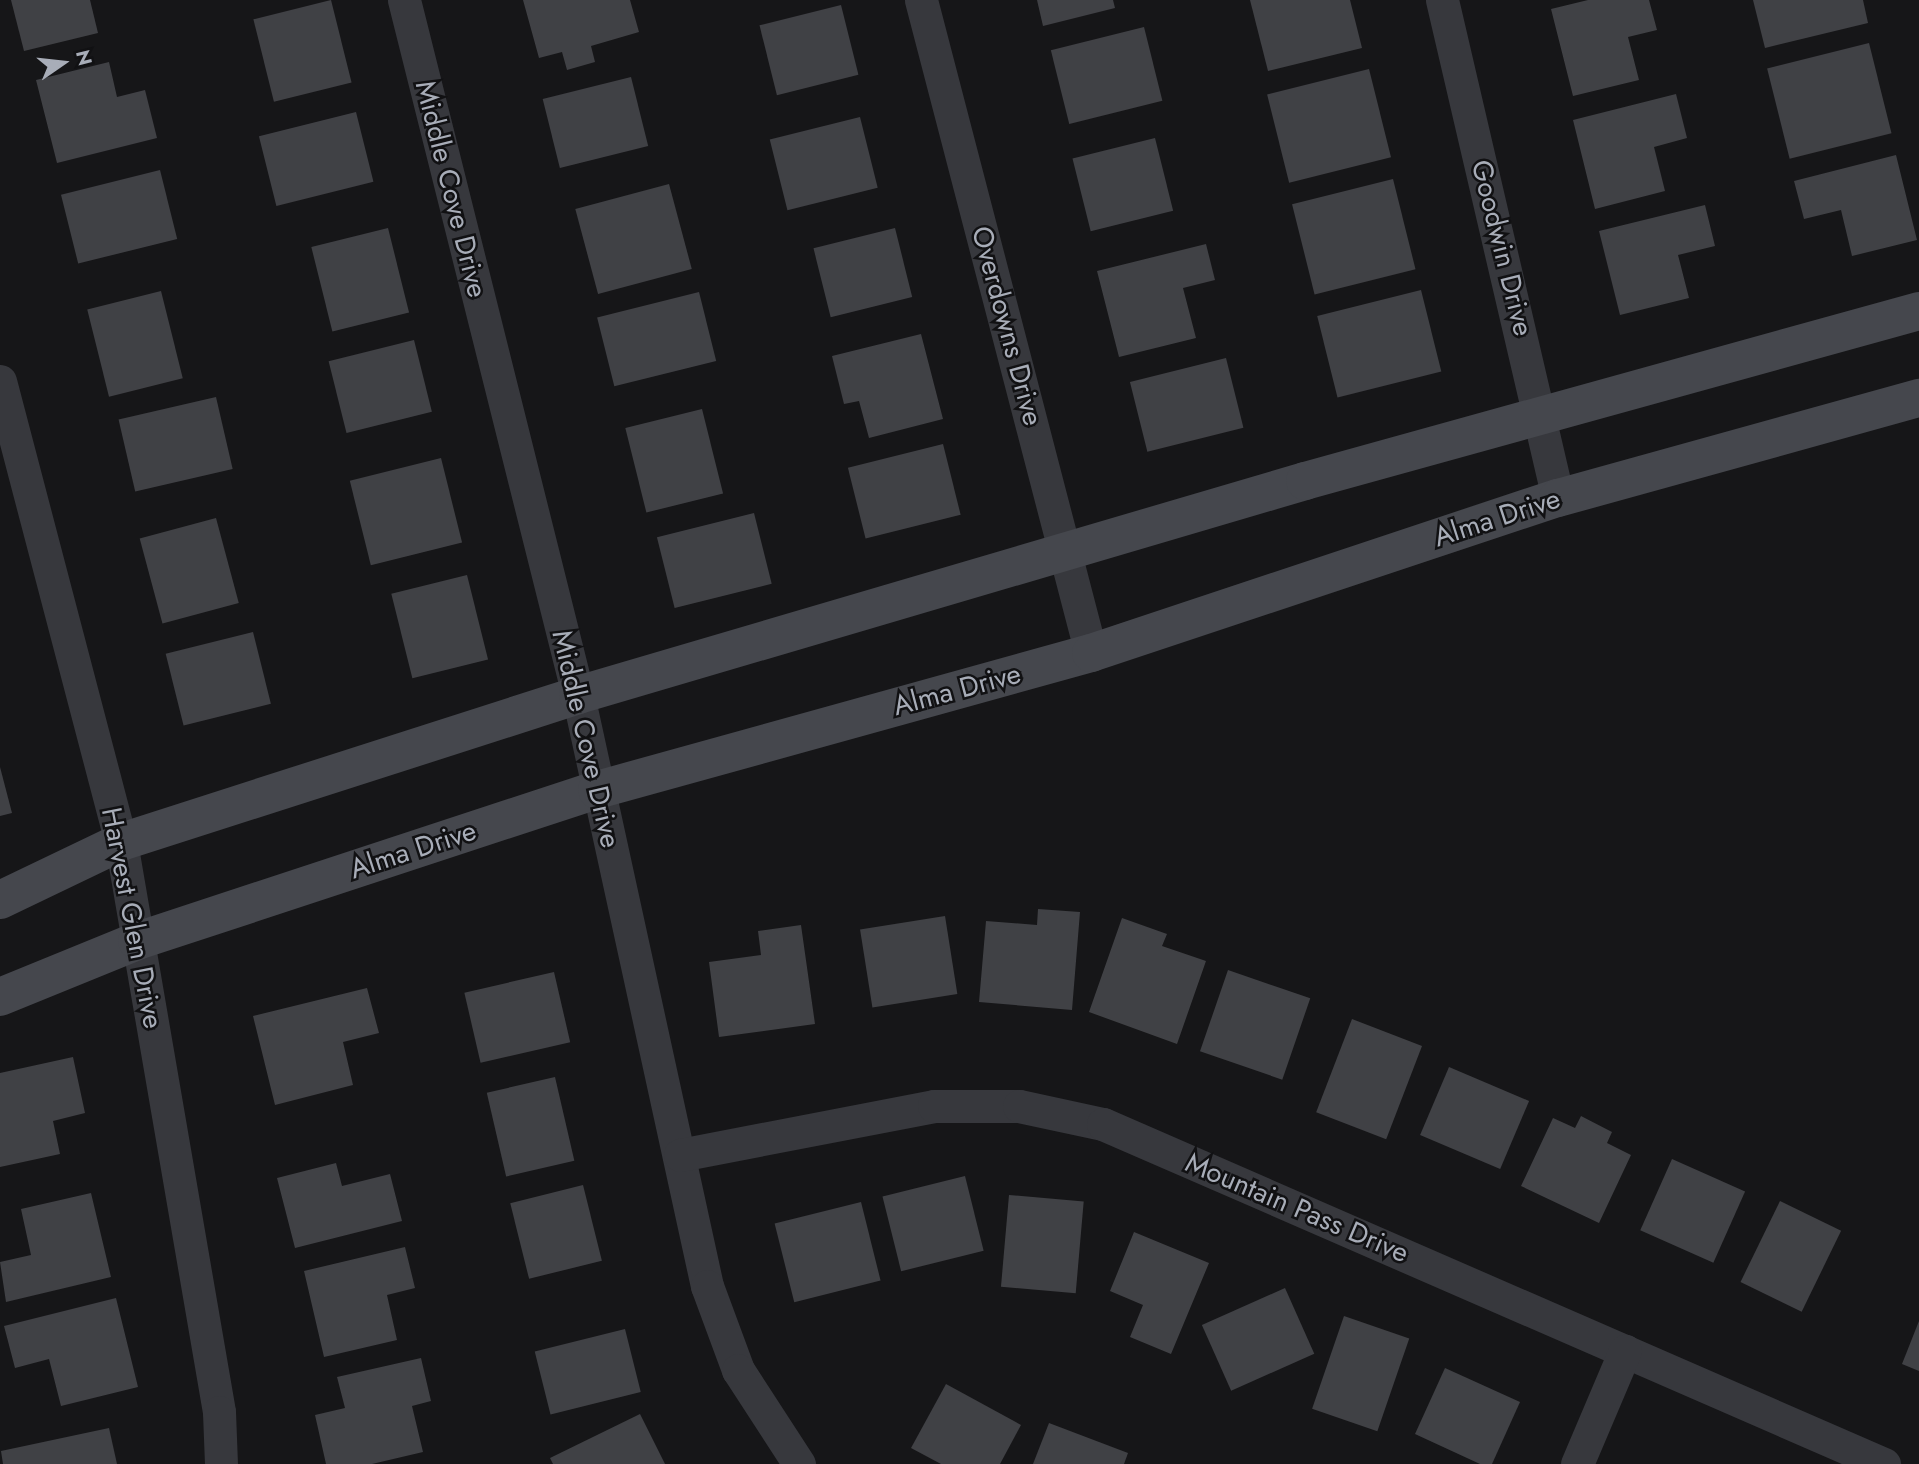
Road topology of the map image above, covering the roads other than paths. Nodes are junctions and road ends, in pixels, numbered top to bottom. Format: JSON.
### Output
{"nodes":[{"id":1,"x":404,"y":0,"type":"edge"},
{"id":2,"x":921,"y":0,"type":"edge"},
{"id":3,"x":1442,"y":0,"type":"edge"},
{"id":4,"x":1919,"y":311,"type":"edge"},
{"id":5,"x":0,"y":381,"type":"edge"},
{"id":6,"x":1919,"y":398,"type":"edge"},
{"id":7,"x":1542,"y":413,"type":"junction"},
{"id":8,"x":1558,"y":498,"type":"junction"},
{"id":9,"x":1066,"y":550,"type":"junction"},
{"id":10,"x":1091,"y":653,"type":"junction"},
{"id":11,"x":579,"y":695,"type":"junction"},
{"id":12,"x":597,"y":790,"type":"junction"},
{"id":13,"x":121,"y":842,"type":"junction"},
{"id":14,"x":0,"y":900,"type":"edge"},
{"id":15,"x":137,"y":941,"type":"junction"},
{"id":16,"x":0,"y":997,"type":"edge"},
{"id":17,"x":680,"y":1155,"type":"junction"},
{"id":18,"x":1625,"y":1351,"type":"junction"},
{"id":19,"x":220,"y":1464,"type":"edge"},
{"id":20,"x":799,"y":1464,"type":"edge"},
{"id":21,"x":1577,"y":1464,"type":"edge"},
{"id":22,"x":1884,"y":1464,"type":"edge"}],
"edges":[{"from":1,"to":11,"type":"street","name":"Middle Cove Drive"},
{"from":2,"to":9,"type":"street","name":"Overdowns Drive"},
{"from":3,"to":7,"type":"street","name":"Goodwin Drive"},
{"from":4,"to":7,"type":"main road"},
{"from":5,"to":13,"type":"street","name":"Harvest Glen Drive"},
{"from":6,"to":8,"type":"main road","name":"Alma Drive"},
{"from":7,"to":8,"type":"street","name":"Goodwin Drive"},
{"from":7,"to":9,"type":"main road"},
{"from":8,"to":10,"type":"main road","name":"Alma Drive"},
{"from":9,"to":10,"type":"street","name":"Overdowns Drive"},
{"from":9,"to":11,"type":"main road"},
{"from":10,"to":12,"type":"main road","name":"Alma Drive"},
{"from":11,"to":12,"type":"street","name":"Middle Cove Drive"},
{"from":11,"to":13,"type":"main road"},
{"from":12,"to":15,"type":"main road","name":"Alma Drive"},
{"from":12,"to":17,"type":"street","name":"Middle Cove Drive"},
{"from":13,"to":14,"type":"main road"},
{"from":13,"to":15,"type":"street","name":"Harvest Glen Drive"},
{"from":15,"to":16,"type":"main road","name":"Alma Drive"},
{"from":15,"to":19,"type":"street","name":"Harvest Glen Drive"},
{"from":17,"to":18,"type":"street","name":"Mountain Pass Drive"},
{"from":17,"to":20,"type":"street","name":"Middle Cove Drive"},
{"from":18,"to":21,"type":"street"},
{"from":18,"to":22,"type":"street","name":"Mountain Pass Drive"}]}
